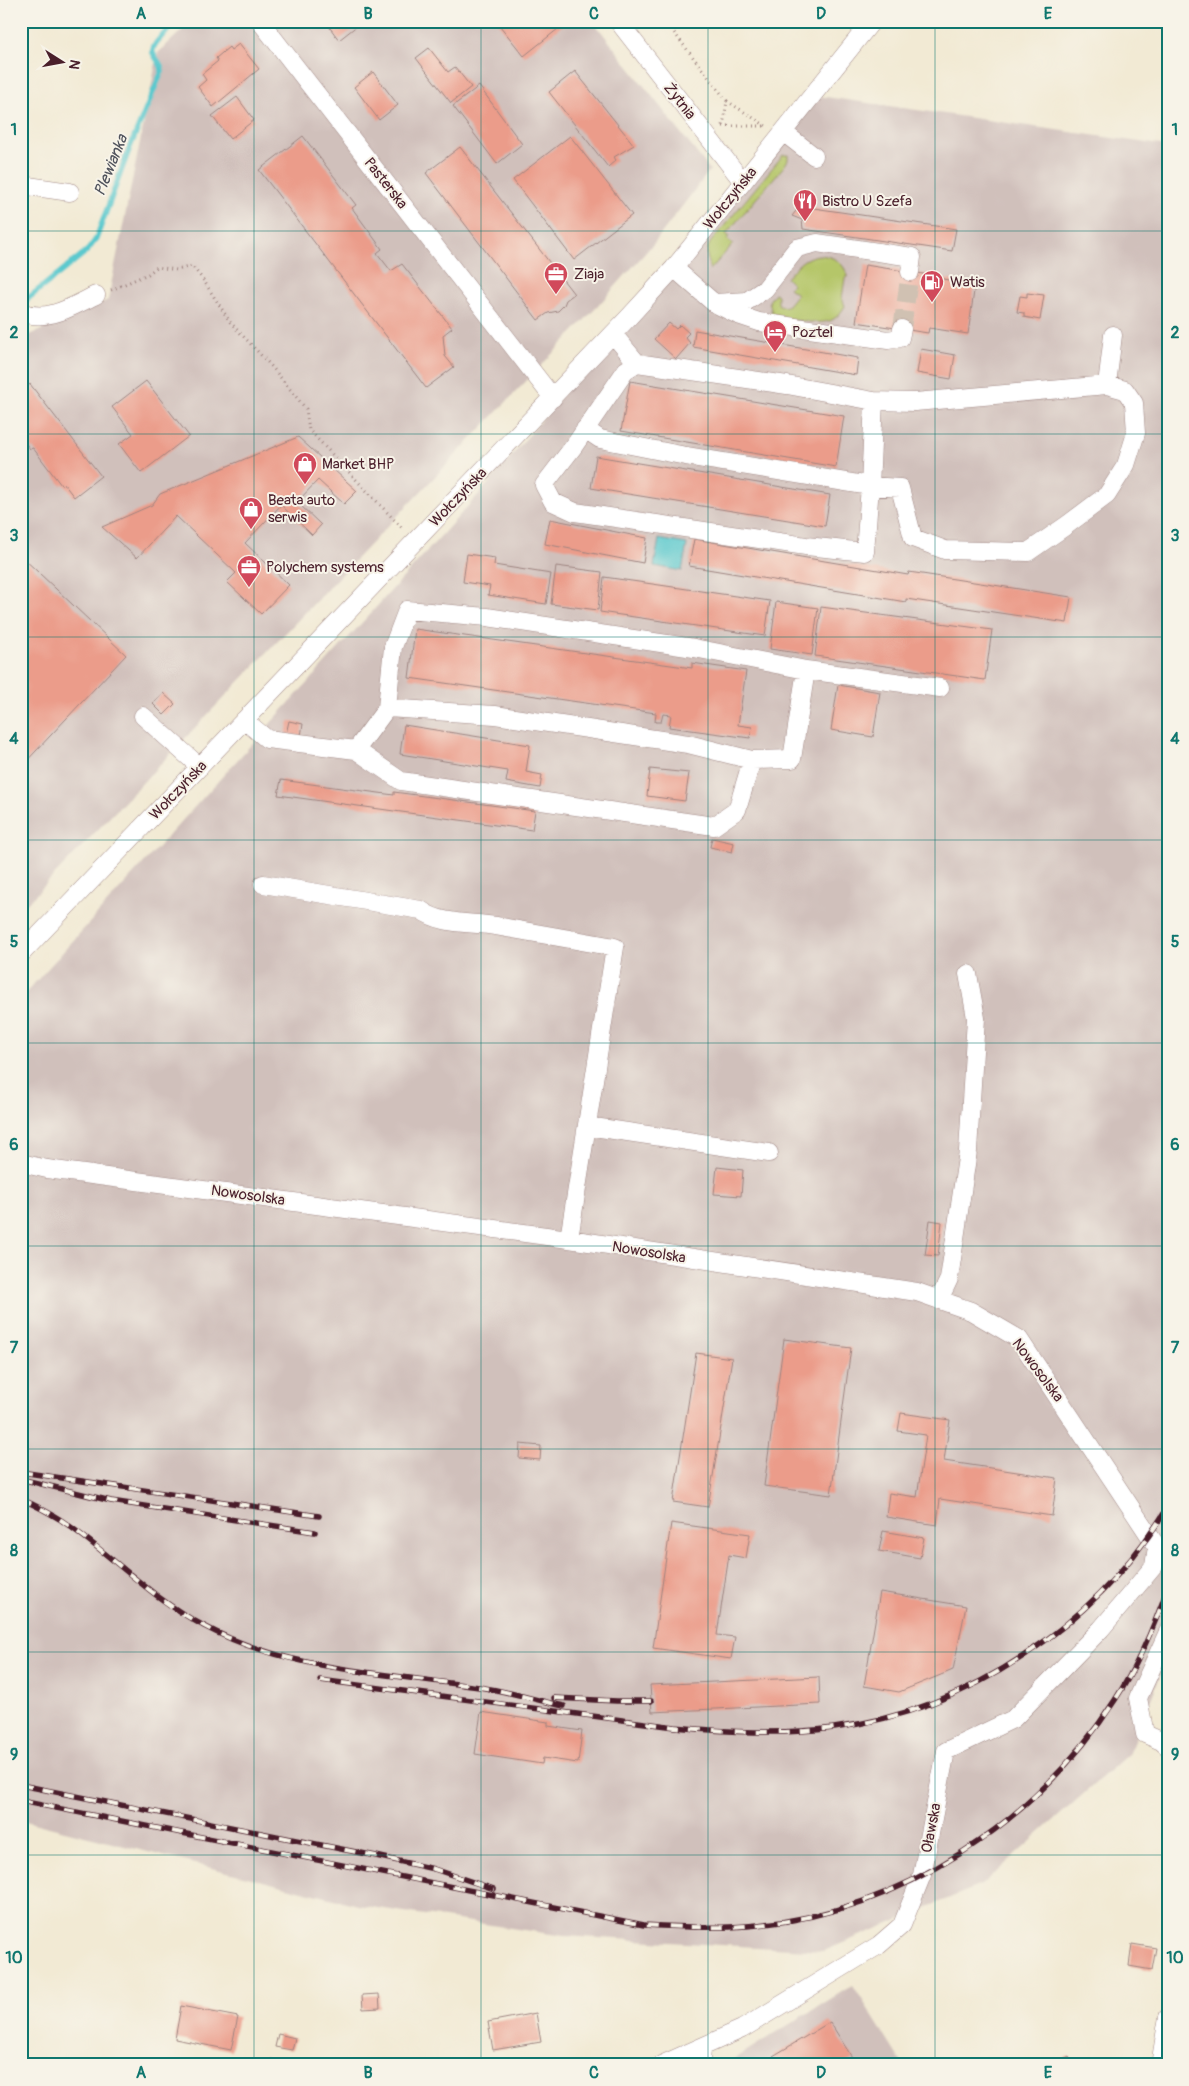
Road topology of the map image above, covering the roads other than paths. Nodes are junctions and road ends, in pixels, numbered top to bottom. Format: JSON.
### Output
{"nodes":[{"id":1,"x":260,"y":21,"type":"edge"},
{"id":2,"x":618,"y":21,"type":"edge"},
{"id":3,"x":872,"y":21,"type":"edge"},
{"id":4,"x":784,"y":132,"type":"junction"},
{"id":5,"x":814,"y":156,"type":"dead end"},
{"id":6,"x":743,"y":182,"type":"junction"},
{"id":7,"x":21,"y":185,"type":"edge"},
{"id":8,"x":70,"y":192,"type":"dead end"},
{"id":9,"x":674,"y":268,"type":"junction"},
{"id":10,"x":910,"y":272,"type":"tunnel mouth"},
{"id":11,"x":96,"y":295,"type":"road end"},
{"id":12,"x":714,"y":303,"type":"junction"},
{"id":13,"x":21,"y":312,"type":"edge"},
{"id":14,"x":902,"y":329,"type":"dead end"},
{"id":15,"x":614,"y":334,"type":"junction"},
{"id":16,"x":1113,"y":335,"type":"dead end"},
{"id":17,"x":636,"y":363,"type":"junction"},
{"id":18,"x":1107,"y":385,"type":"junction"},
{"id":19,"x":553,"y":398,"type":"junction"},
{"id":20,"x":874,"y":400,"type":"junction"},
{"id":21,"x":585,"y":429,"type":"junction"},
{"id":22,"x":870,"y":486,"type":"junction"},
{"id":23,"x":806,"y":670,"type":"junction"},
{"id":24,"x":940,"y":688,"type":"dead end"},
{"id":25,"x":387,"y":708,"type":"junction"},
{"id":26,"x":143,"y":716,"type":"dead end"},
{"id":27,"x":244,"y":720,"type":"junction"},
{"id":28,"x":356,"y":750,"type":"junction"},
{"id":29,"x":752,"y":760,"type":"junction"},
{"id":30,"x":200,"y":767,"type":"junction"},
{"id":31,"x":263,"y":884,"type":"dead end"},
{"id":32,"x":21,"y":954,"type":"edge"},
{"id":33,"x":968,"y":974,"type":"dead end"},
{"id":34,"x":587,"y":1126,"type":"junction"},
{"id":35,"x":770,"y":1153,"type":"dead end"},
{"id":36,"x":21,"y":1163,"type":"edge"},
{"id":37,"x":568,"y":1239,"type":"junction"},
{"id":38,"x":939,"y":1300,"type":"junction"},
{"id":39,"x":1162,"y":1546,"type":"edge"},
{"id":40,"x":1168,"y":1632,"type":"edge"},
{"id":41,"x":1168,"y":1747,"type":"edge"},
{"id":42,"x":1168,"y":2017,"type":"edge"},
{"id":43,"x":702,"y":2056,"type":"edge"},
{"id":44,"x":661,"y":2065,"type":"edge"},
{"id":45,"x":1160,"y":2065,"type":"edge"}],
"edges":[{"from":1,"to":19,"type":"street","name":"Pasterska"},
{"from":2,"to":6,"type":"street","name":"Żytnia"},
{"from":3,"to":4,"type":"street","name":"Wołczyńska"},
{"from":4,"to":5,"type":"street"},
{"from":4,"to":6,"type":"street","name":"Wołczyńska"},
{"from":6,"to":9,"type":"street","name":"Wołczyńska"},
{"from":7,"to":8,"type":"street"},
{"from":9,"to":12,"type":"street"},
{"from":9,"to":15,"type":"street","name":"Wołczyńska"},
{"from":10,"to":12,"type":"street"},
{"from":11,"to":13,"type":"street"},
{"from":12,"to":14,"type":"street"},
{"from":15,"to":17,"type":"street"},
{"from":15,"to":19,"type":"street","name":"Wołczyńska"},
{"from":16,"to":18,"type":"street"},
{"from":17,"to":20,"type":"street"},
{"from":17,"to":21,"type":"street"},
{"from":18,"to":20,"type":"street"},
{"from":18,"to":22,"type":"street"},
{"from":19,"to":27,"type":"street","name":"Wołczyńska"},
{"from":20,"to":22,"type":"street"},
{"from":21,"to":22,"type":"street"},
{"from":21,"to":22,"type":"street"},
{"from":23,"to":24,"type":"street"},
{"from":23,"to":25,"type":"street"},
{"from":23,"to":29,"type":"street"},
{"from":25,"to":28,"type":"street"},
{"from":25,"to":29,"type":"street"},
{"from":26,"to":30,"type":"street"},
{"from":27,"to":28,"type":"street"},
{"from":27,"to":30,"type":"street","name":"Wołczyńska"},
{"from":28,"to":29,"type":"street"},
{"from":30,"to":32,"type":"street","name":"Wołczyńska"},
{"from":31,"to":34,"type":"street"},
{"from":33,"to":38,"type":"street"},
{"from":34,"to":35,"type":"street"},
{"from":34,"to":37,"type":"street"},
{"from":36,"to":37,"type":"street","name":"Nowosolska"},
{"from":37,"to":38,"type":"street","name":"Nowosolska"},
{"from":38,"to":39,"type":"street","name":"Nowosolska"},
{"from":39,"to":43,"type":"street","name":"Oławska"},
{"from":40,"to":41,"type":"street"},
{"from":42,"to":45,"type":"street"},
{"from":43,"to":44,"type":"street","name":"Oławska"}]}
